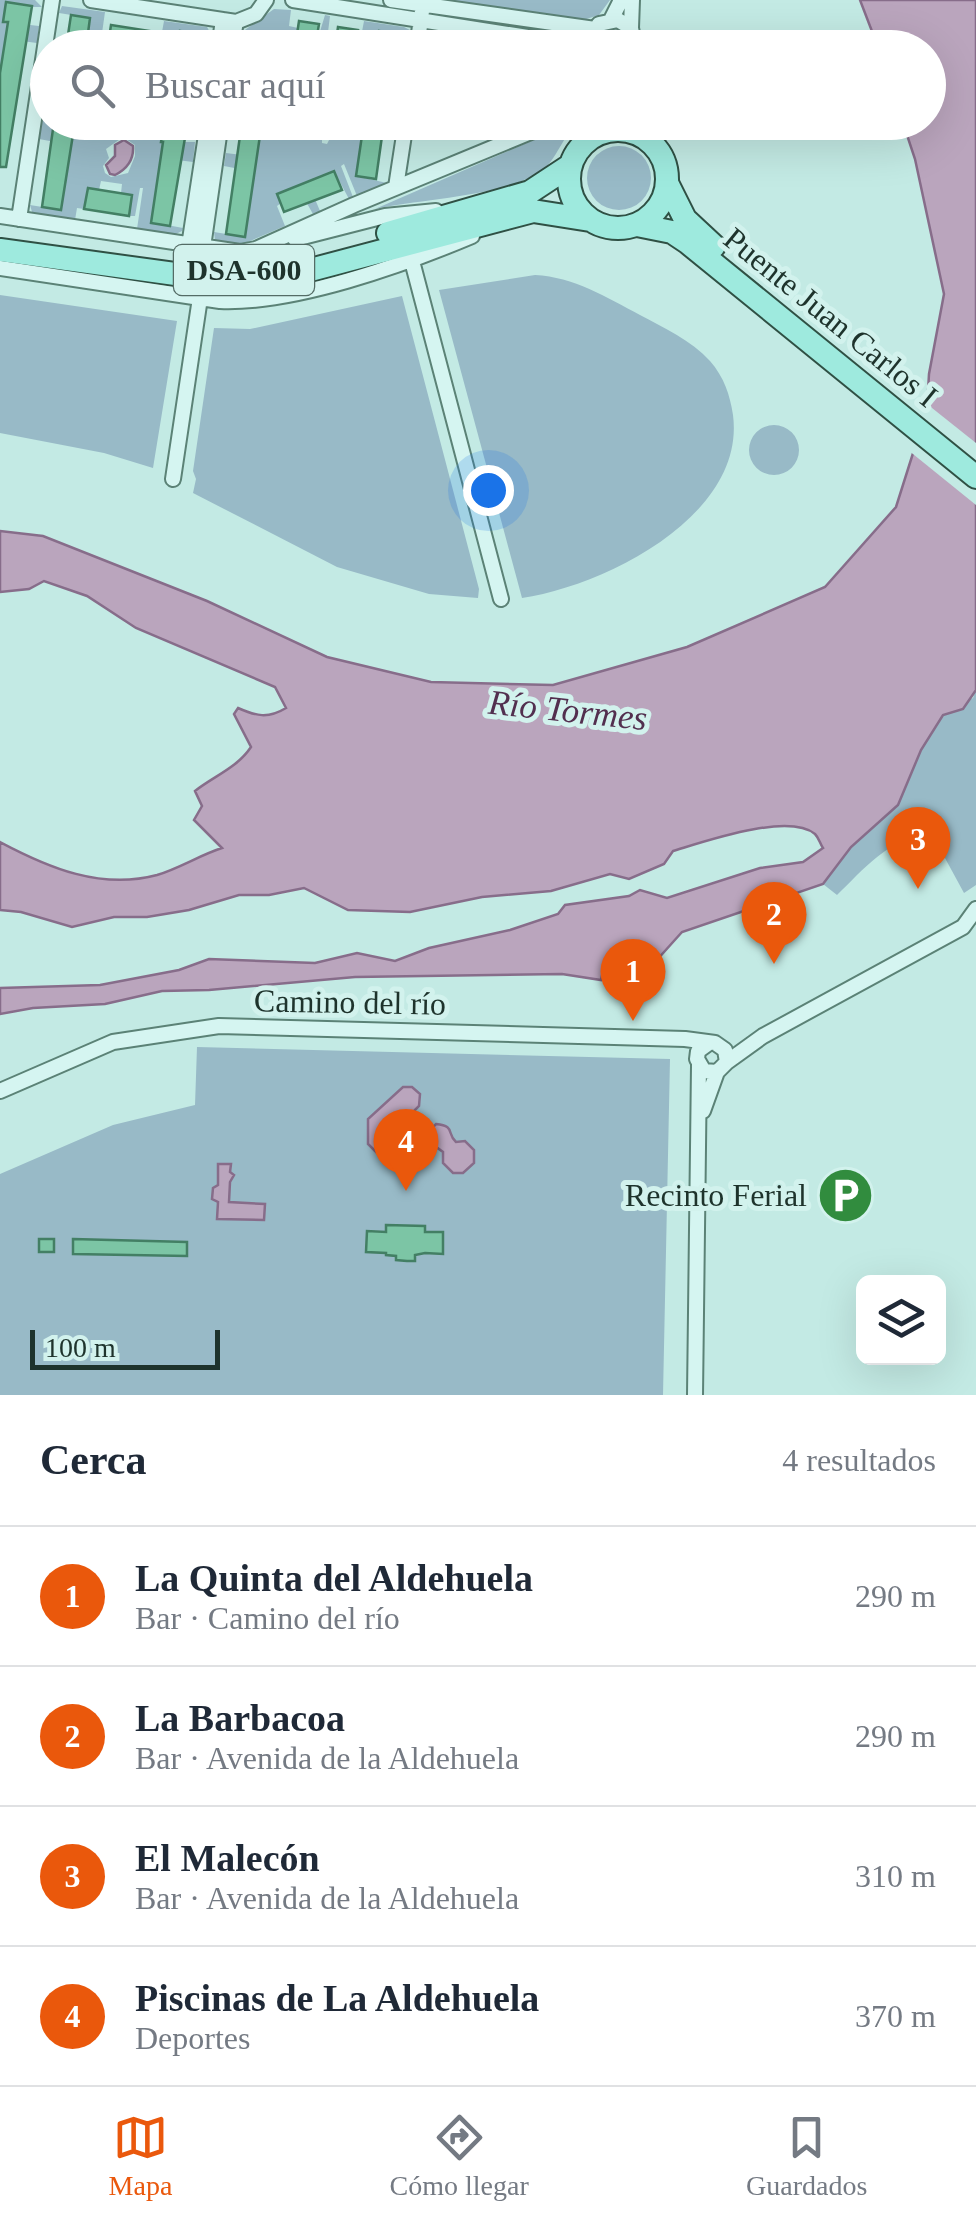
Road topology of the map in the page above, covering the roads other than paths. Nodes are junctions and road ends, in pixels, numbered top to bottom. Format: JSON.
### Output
{"nodes":[{"id":1,"x":52,"y":0,"type":"edge"},
{"id":2,"x":91,"y":0,"type":"edge"},
{"id":3,"x":266,"y":0,"type":"edge"},
{"id":4,"x":292,"y":0,"type":"edge"},
{"id":5,"x":391,"y":0,"type":"edge"},
{"id":6,"x":620,"y":0,"type":"edge"},
{"id":7,"x":632,"y":0,"type":"edge"},
{"id":8,"x":423,"y":8,"type":"edge"},
{"id":9,"x":611,"y":20,"type":"junction"},
{"id":10,"x":229,"y":21,"type":"junction"},
{"id":11,"x":631,"y":28,"type":"joint"},
{"id":12,"x":595,"y":29,"type":"joint"},
{"id":13,"x":47,"y":30,"type":"edge"},
{"id":14,"x":226,"y":30,"type":"edge"},
{"id":15,"x":230,"y":30,"type":"edge"},
{"id":16,"x":518,"y":30,"type":"edge"},
{"id":17,"x":31,"y":140,"type":"edge"},
{"id":18,"x":206,"y":140,"type":"edge"},
{"id":19,"x":217,"y":140,"type":"edge"},
{"id":20,"x":403,"y":140,"type":"edge"},
{"id":21,"x":512,"y":140,"type":"edge"},
{"id":22,"x":588,"y":140,"type":"edge"},
{"id":23,"x":654,"y":140,"type":"edge"},
{"id":24,"x":571,"y":166,"type":"junction"},
{"id":25,"x":668,"y":185,"type":"junction"},
{"id":26,"x":396,"y":188,"type":"junction"},
{"id":27,"x":481,"y":206,"type":"junction"},
{"id":28,"x":0,"y":216,"type":"edge"},
{"id":29,"x":505,"y":217,"type":"junction"},
{"id":30,"x":19,"y":219,"type":"junction"},
{"id":31,"x":590,"y":220,"type":"junction"},
{"id":32,"x":637,"y":225,"type":"junction"},
{"id":33,"x":0,"y":236,"type":"edge"},
{"id":34,"x":196,"y":246,"type":"junction"},
{"id":35,"x":256,"y":249,"type":"junction"},
{"id":36,"x":0,"y":250,"type":"edge"},
{"id":37,"x":412,"y":261,"type":"junction"},
{"id":38,"x":0,"y":268,"type":"edge"},
{"id":39,"x":200,"y":298,"type":"junction"},
{"id":40,"x":816,"y":339,"type":"junction"},
{"id":41,"x":976,"y":460,"type":"edge"},
{"id":42,"x":976,"y":477,"type":"edge"},
{"id":43,"x":173,"y":479,"type":"dead end"},
{"id":44,"x":501,"y":599,"type":"dead end"},
{"id":45,"x":976,"y":910,"type":"edge"},
{"id":46,"x":969,"y":926,"type":"edge"},
{"id":47,"x":763,"y":1036,"type":"junction"},
{"id":48,"x":715,"y":1044,"type":"junction"},
{"id":49,"x":699,"y":1066,"type":"junction"},
{"id":50,"x":722,"y":1067,"type":"junction"},
{"id":51,"x":0,"y":1091,"type":"edge"},
{"id":52,"x":700,"y":1126,"type":"junction"},
{"id":53,"x":695,"y":1395,"type":"edge"}],
"edges":[{"from":1,"to":13,"type":"street"},
{"from":2,"to":10,"type":"street"},
{"from":3,"to":10,"type":"street"},
{"from":4,"to":8,"type":"street"},
{"from":5,"to":8,"type":"street"},
{"from":6,"to":9,"type":"street"},
{"from":7,"to":11,"type":"street"},
{"from":8,"to":12,"type":"street"},
{"from":8,"to":16,"type":"street"},
{"from":9,"to":11,"type":"street"},
{"from":9,"to":12,"type":"street"},
{"from":10,"to":14,"type":"street"},
{"from":10,"to":15,"type":"street"},
{"from":17,"to":30,"type":"street"},
{"from":18,"to":34,"type":"street"},
{"from":19,"to":34,"type":"street"},
{"from":20,"to":26,"type":"street"},
{"from":21,"to":26,"type":"street"},
{"from":22,"to":24,"type":"main road","number":"DSA-600"},
{"from":23,"to":25,"type":"main road","number":"DSA-600"},
{"from":24,"to":27,"type":"main road","number":"DSA-600"},
{"from":24,"to":31,"type":"main road"},
{"from":25,"to":32,"type":"main road"},
{"from":25,"to":40,"type":"main road","name":"Puente Juan Carlos I","number":"DSA-600"},
{"from":26,"to":35,"type":"street"},
{"from":27,"to":33,"type":"main road","number":"DSA-600"},
{"from":27,"to":35,"type":"street"},
{"from":28,"to":30,"type":"street"},
{"from":29,"to":31,"type":"main road","number":"DSA-600"},
{"from":29,"to":36,"type":"main road","number":"DSA-600"},
{"from":29,"to":37,"type":"street"},
{"from":30,"to":34,"type":"street"},
{"from":31,"to":32,"type":"main road","number":"DSA-600"},
{"from":32,"to":40,"type":"main road","name":"Puente Juan Carlos I","number":"DSA-600"},
{"from":34,"to":35,"type":"street"},
{"from":37,"to":39,"type":"street"},
{"from":37,"to":44,"type":"street"},
{"from":38,"to":39,"type":"street"},
{"from":39,"to":43,"type":"street"},
{"from":40,"to":41,"type":"main road","name":"Puente Juan Carlos I","number":"DSA-600"},
{"from":40,"to":42,"type":"main road","name":"Puente Juan Carlos I","number":"DSA-600"},
{"from":45,"to":46,"type":"street"},
{"from":46,"to":47,"type":"street"},
{"from":47,"to":48,"type":"street","name":"Camino del río"},
{"from":47,"to":50,"type":"street"},
{"from":48,"to":49,"type":"street"},
{"from":48,"to":50,"type":"street"},
{"from":48,"to":51,"type":"street","name":"Camino del río"},
{"from":49,"to":50,"type":"street"},
{"from":49,"to":52,"type":"street"},
{"from":50,"to":52,"type":"street"},
{"from":52,"to":53,"type":"street"}]}
